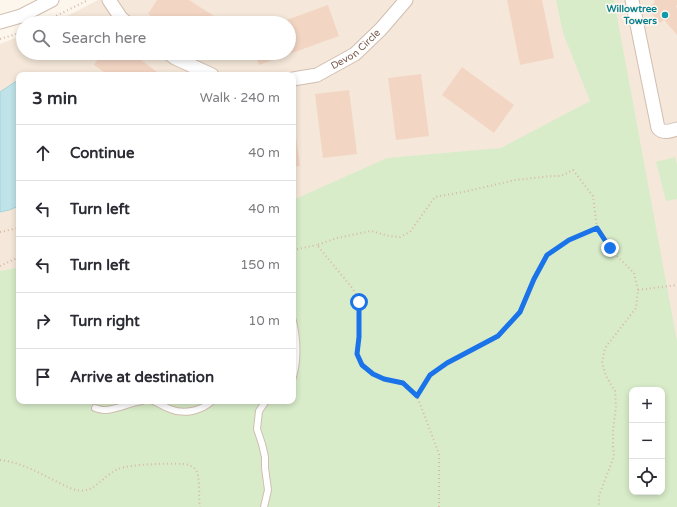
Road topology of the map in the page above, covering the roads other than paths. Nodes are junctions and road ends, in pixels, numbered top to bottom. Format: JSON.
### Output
{"nodes":[{"id":1,"x":52,"y":0,"type":"edge"},
{"id":2,"x":109,"y":0,"type":"edge"},
{"id":3,"x":406,"y":0,"type":"edge"},
{"id":4,"x":632,"y":0,"type":"edge"},
{"id":5,"x":21,"y":16,"type":"edge"},
{"id":6,"x":120,"y":16,"type":"edge"},
{"id":7,"x":16,"y":17,"type":"edge"},
{"id":8,"x":0,"y":22,"type":"edge"},
{"id":9,"x":179,"y":60,"type":"edge"},
{"id":10,"x":205,"y":72,"type":"edge"},
{"id":11,"x":296,"y":78,"type":"edge"},
{"id":12,"x":677,"y":129,"type":"edge"},
{"id":13,"x":296,"y":340,"type":"edge"},
{"id":14,"x":296,"y":365,"type":"edge"},
{"id":15,"x":127,"y":404,"type":"edge"},
{"id":16,"x":159,"y":404,"type":"edge"},
{"id":17,"x":208,"y":404,"type":"edge"},
{"id":18,"x":264,"y":404,"type":"edge"},
{"id":19,"x":95,"y":408,"type":"dead end"},
{"id":20,"x":264,"y":507,"type":"edge"}],
"edges":[{"from":1,"to":5,"type":"street"},
{"from":2,"to":6,"type":"street"},
{"from":3,"to":11,"type":"street","name":"Devon Circle"},
{"from":4,"to":12,"type":"street"},
{"from":7,"to":8,"type":"street"},
{"from":9,"to":10,"type":"street"},
{"from":13,"to":14,"type":"lane"},
{"from":15,"to":19,"type":"lane"},
{"from":16,"to":17,"type":"lane"},
{"from":18,"to":20,"type":"lane"}]}
